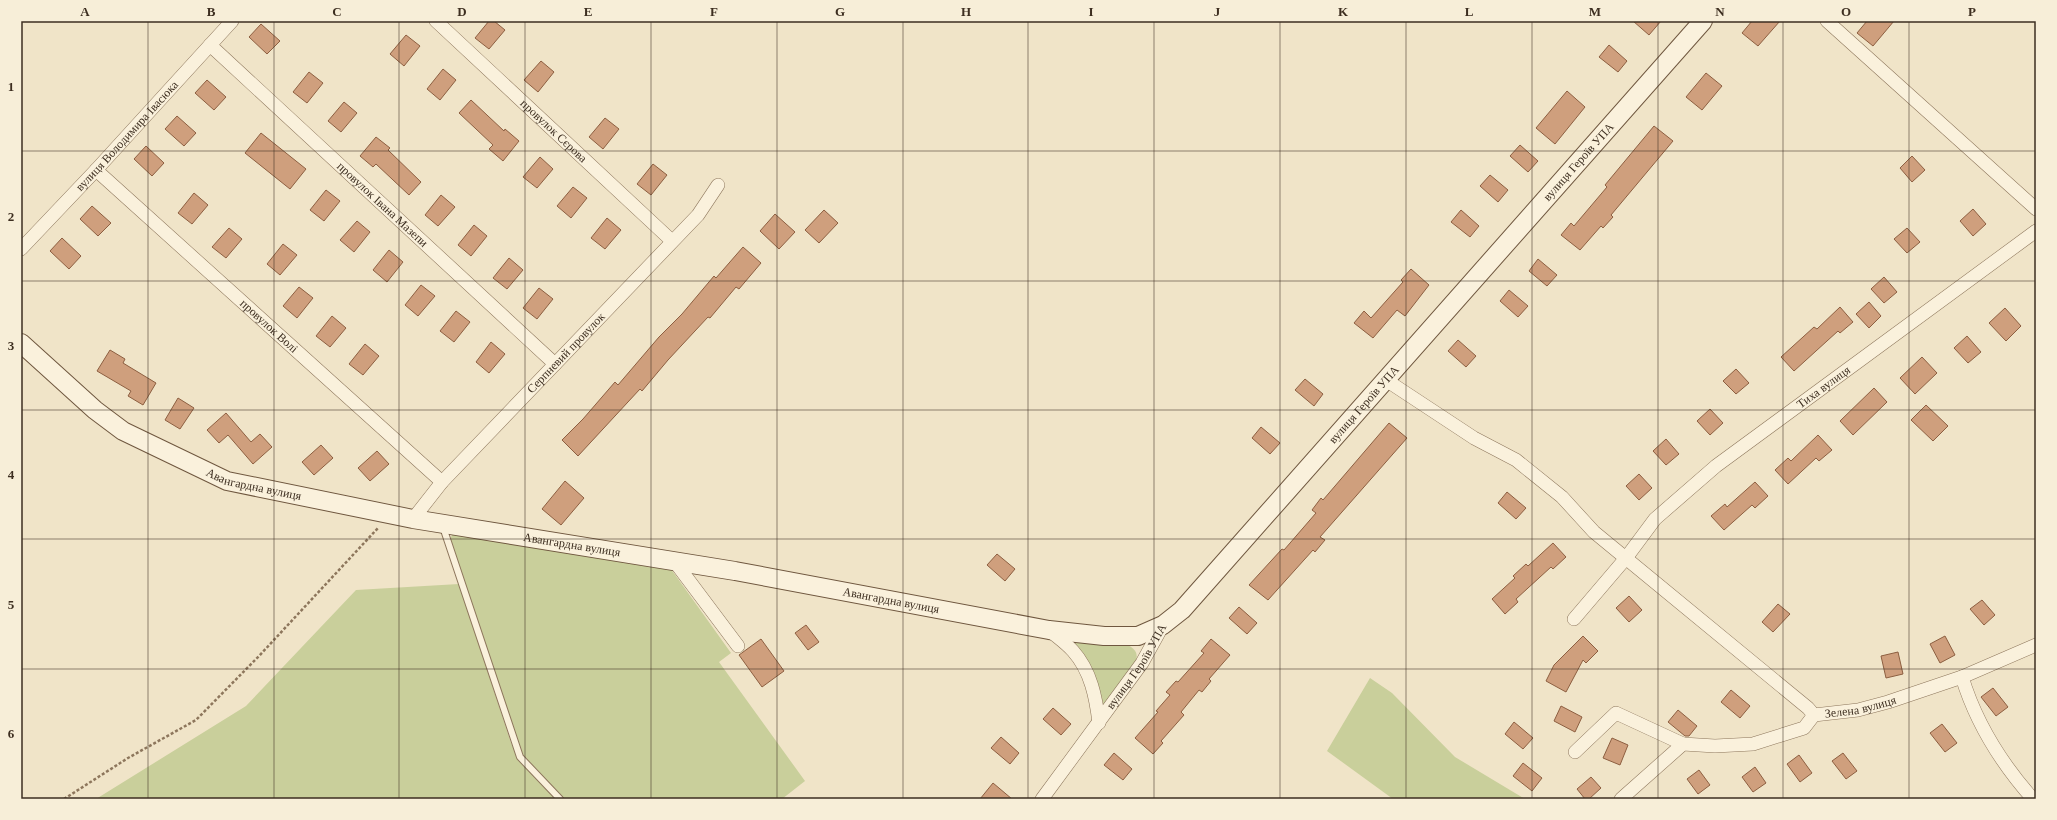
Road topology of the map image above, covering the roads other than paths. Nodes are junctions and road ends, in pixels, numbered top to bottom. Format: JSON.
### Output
{"nodes":[{"id":1,"x":232,"y":21,"type":"edge"},
{"id":2,"x":436,"y":21,"type":"edge"},
{"id":3,"x":1703,"y":21,"type":"edge"},
{"id":4,"x":1827,"y":21,"type":"edge"},
{"id":5,"x":210,"y":45,"type":"junction"},
{"id":6,"x":96,"y":170,"type":"junction"},
{"id":7,"x":718,"y":185,"type":"dead end"},
{"id":8,"x":2036,"y":209,"type":"edge"},
{"id":9,"x":2036,"y":232,"type":"edge"},
{"id":10,"x":672,"y":241,"type":"junction"},
{"id":11,"x":21,"y":249,"type":"edge"},
{"id":12,"x":21,"y":343,"type":"edge"},
{"id":13,"x":555,"y":364,"type":"junction"},
{"id":14,"x":1386,"y":380,"type":"junction"},
{"id":15,"x":442,"y":482,"type":"junction"},
{"id":16,"x":413,"y":519,"type":"junction"},
{"id":17,"x":442,"y":523,"type":"junction"},
{"id":18,"x":1626,"y":558,"type":"junction"},
{"id":19,"x":675,"y":562,"type":"junction"},
{"id":20,"x":1574,"y":619,"type":"dead end"},
{"id":21,"x":1163,"y":626,"type":"junction"},
{"id":22,"x":1049,"y":630,"type":"junction"},
{"id":23,"x":2036,"y":645,"type":"edge"},
{"id":24,"x":738,"y":646,"type":"dead end"},
{"id":25,"x":1962,"y":677,"type":"junction"},
{"id":26,"x":1814,"y":715,"type":"junction"},
{"id":27,"x":1099,"y":723,"type":"junction"},
{"id":28,"x":1683,"y":744,"type":"junction"},
{"id":29,"x":1574,"y":752,"type":"dead end"},
{"id":30,"x":560,"y":799,"type":"edge"},
{"id":31,"x":1042,"y":799,"type":"edge"},
{"id":32,"x":1621,"y":799,"type":"edge"},
{"id":33,"x":2033,"y":799,"type":"edge"}],
"edges":[{"from":1,"to":5,"type":"street","name":"вулиця Володимира Івасюка"},
{"from":2,"to":10,"type":"street","name":"провулок Сєрова"},
{"from":3,"to":14,"type":"street","name":"вулиця Героїв УПА"},
{"from":4,"to":8,"type":"street"},
{"from":5,"to":6,"type":"street","name":"вулиця Володимира Івасюка"},
{"from":5,"to":13,"type":"street","name":"провулок Івана Мазепи"},
{"from":6,"to":11,"type":"street","name":"вулиця Володимира Івасюка"},
{"from":6,"to":15,"type":"street","name":"провулок Волі"},
{"from":7,"to":10,"type":"street","name":"Серпневий провулок"},
{"from":9,"to":18,"type":"street","name":"Тиха вулиця"},
{"from":10,"to":13,"type":"street","name":"Серпневий провулок"},
{"from":12,"to":16,"type":"street","name":"Авангардна вулиця"},
{"from":13,"to":15,"type":"street","name":"Серпневий провулок"},
{"from":14,"to":18,"type":"street"},
{"from":14,"to":21,"type":"street","name":"вулиця Героїв УПА"},
{"from":15,"to":16,"type":"street","name":"Серпневий провулок"},
{"from":16,"to":17,"type":"street","name":"Авангардна вулиця"},
{"from":17,"to":19,"type":"street","name":"Авангардна вулиця"},
{"from":17,"to":30,"type":"lane"},
{"from":18,"to":20,"type":"street","name":"Тиха вулиця"},
{"from":18,"to":26,"type":"street"},
{"from":19,"to":22,"type":"street","name":"Авангардна вулиця"},
{"from":19,"to":24,"type":"street"},
{"from":21,"to":22,"type":"street","name":"Авангардна вулиця"},
{"from":21,"to":27,"type":"street","name":"вулиця Героїв УПА"},
{"from":22,"to":27,"type":"street"},
{"from":23,"to":25,"type":"street","name":"Зелена вулиця"},
{"from":25,"to":26,"type":"street","name":"Зелена вулиця"},
{"from":25,"to":33,"type":"street"},
{"from":26,"to":28,"type":"street","name":"Зелена вулиця"},
{"from":27,"to":31,"type":"street","name":"вулиця Героїв УПА"},
{"from":28,"to":29,"type":"street","name":"Зелена вулиця"},
{"from":28,"to":32,"type":"street"}]}
